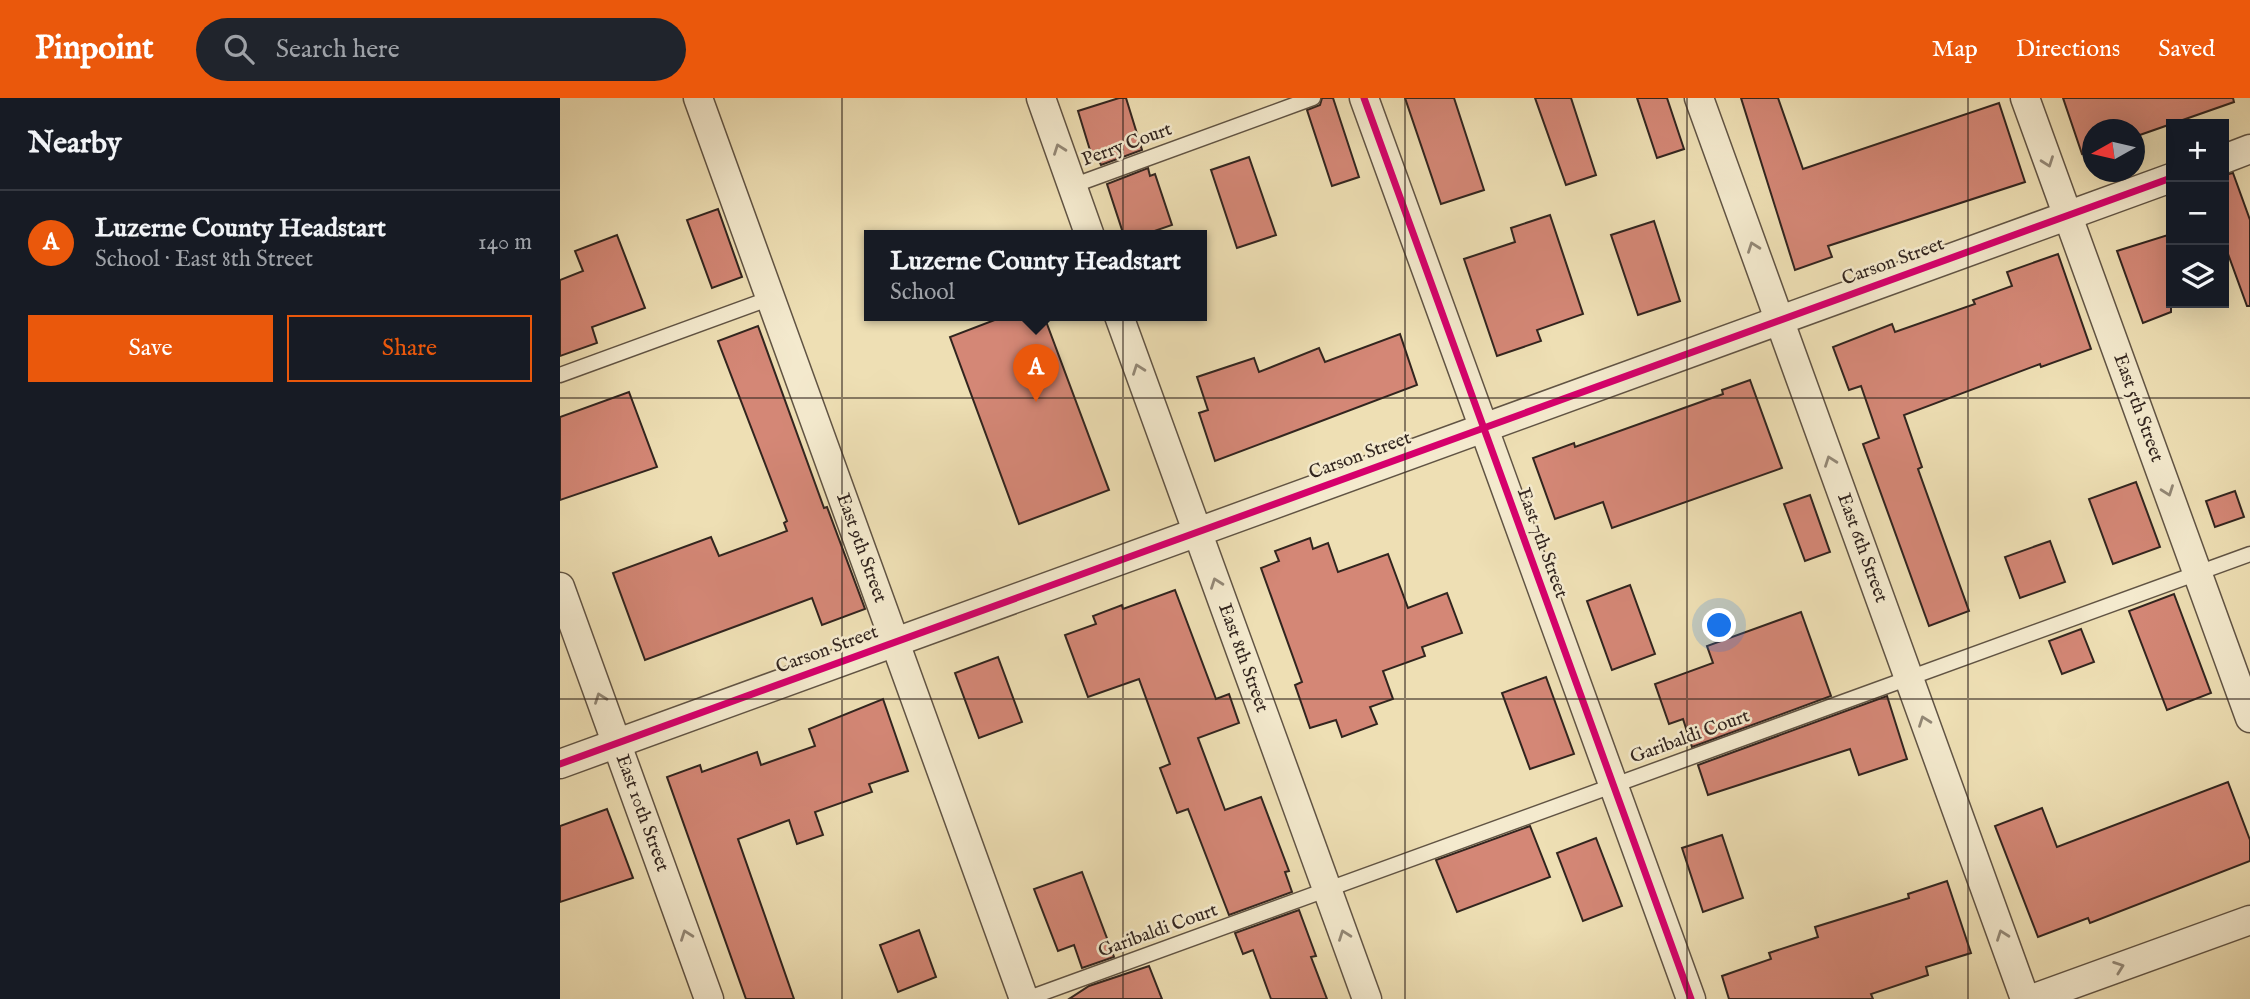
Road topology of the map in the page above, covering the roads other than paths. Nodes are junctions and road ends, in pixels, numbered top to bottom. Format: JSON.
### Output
{"nodes":[{"id":1,"x":698,"y":98,"type":"edge"},
{"id":2,"x":1041,"y":98,"type":"edge"},
{"id":3,"x":1313,"y":98,"type":"edge"},
{"id":4,"x":1364,"y":98,"type":"edge"},
{"id":5,"x":1699,"y":98,"type":"edge"},
{"id":6,"x":2025,"y":98,"type":"edge"},
{"id":7,"x":2250,"y":149,"type":"edge"},
{"id":8,"x":2229,"y":157,"type":"edge"},
{"id":9,"x":2166,"y":180,"type":"edge"},
{"id":10,"x":1072,"y":186,"type":"junction"},
{"id":11,"x":2068,"y":216,"type":"junction"},
{"id":12,"x":1088,"y":230,"type":"edge"},
{"id":13,"x":771,"y":298,"type":"junction"},
{"id":14,"x":1779,"y":320,"type":"junction"},
{"id":15,"x":1121,"y":321,"type":"edge"},
{"id":16,"x":560,"y":375,"type":"edge"},
{"id":17,"x":1484,"y":428,"type":"junction"},
{"id":18,"x":1198,"y":532,"type":"junction"},
{"id":19,"x":2250,"y":554,"type":"edge"},
{"id":20,"x":2197,"y":573,"type":"junction"},
{"id":21,"x":560,"y":587,"type":"edge"},
{"id":22,"x":895,"y":642,"type":"junction"},
{"id":23,"x":1909,"y":678,"type":"junction"},
{"id":24,"x":2250,"y":718,"type":"edge"},
{"id":25,"x":617,"y":743,"type":"junction"},
{"id":26,"x":560,"y":764,"type":"edge"},
{"id":27,"x":1613,"y":785,"type":"junction"},
{"id":28,"x":1327,"y":890,"type":"junction"},
{"id":29,"x":2250,"y":920,"type":"edge"},
{"id":30,"x":709,"y":999,"type":"edge"},
{"id":31,"x":1025,"y":999,"type":"edge"},
{"id":32,"x":1367,"y":999,"type":"edge"},
{"id":33,"x":1690,"y":999,"type":"edge"},
{"id":34,"x":2025,"y":999,"type":"edge"},
{"id":35,"x":2032,"y":999,"type":"edge"}],
"edges":[{"from":1,"to":13,"type":"street","name":"East 9th Street"},
{"from":10,"to":2,"type":"street","one_way":true},
{"from":3,"to":10,"type":"lane","name":"Perry Court"},
{"from":4,"to":17,"type":"street","name":"East 7th Street"},
{"from":14,"to":5,"type":"street","name":"East 6th Street","one_way":true},
{"from":6,"to":11,"type":"street","name":"East 5th Street","one_way":true},
{"from":7,"to":8,"type":"street"},
{"from":9,"to":11,"type":"street","name":"Carson Street"},
{"from":10,"to":12,"type":"street"},
{"from":11,"to":14,"type":"street","name":"Carson Street"},
{"from":11,"to":20,"type":"street","name":"East 5th Street","one_way":true},
{"from":13,"to":16,"type":"lane"},
{"from":13,"to":22,"type":"street","name":"East 9th Street"},
{"from":14,"to":17,"type":"street","name":"Carson Street"},
{"from":23,"to":14,"type":"street","name":"East 6th Street","one_way":true},
{"from":18,"to":15,"type":"street","name":"East 8th Street","one_way":true},
{"from":17,"to":18,"type":"street","name":"Carson Street"},
{"from":17,"to":27,"type":"street","name":"East 7th Street"},
{"from":18,"to":22,"type":"street","name":"Carson Street"},
{"from":28,"to":18,"type":"street","name":"East 8th Street","one_way":true},
{"from":19,"to":20,"type":"lane","name":"Garibaldi Court"},
{"from":20,"to":23,"type":"lane","name":"Garibaldi Court"},
{"from":20,"to":24,"type":"street","name":"East 5th Street"},
{"from":25,"to":21,"type":"street","name":"East 10th Street","one_way":true},
{"from":22,"to":25,"type":"street","name":"Carson Street"},
{"from":22,"to":31,"type":"street","name":"East 9th Street"},
{"from":23,"to":27,"type":"lane","name":"Garibaldi Court"},
{"from":34,"to":23,"type":"street","name":"East 6th Street","one_way":true},
{"from":25,"to":26,"type":"street","name":"Carson Street"},
{"from":30,"to":25,"type":"street","name":"East 10th Street","one_way":true},
{"from":27,"to":28,"type":"lane","name":"Garibaldi Court"},
{"from":27,"to":33,"type":"street","name":"East 7th Street"},
{"from":28,"to":31,"type":"lane","name":"Garibaldi Court"},
{"from":32,"to":28,"type":"street","name":"East 8th Street","one_way":true},
{"from":35,"to":29,"type":"street","one_way":true}]}
